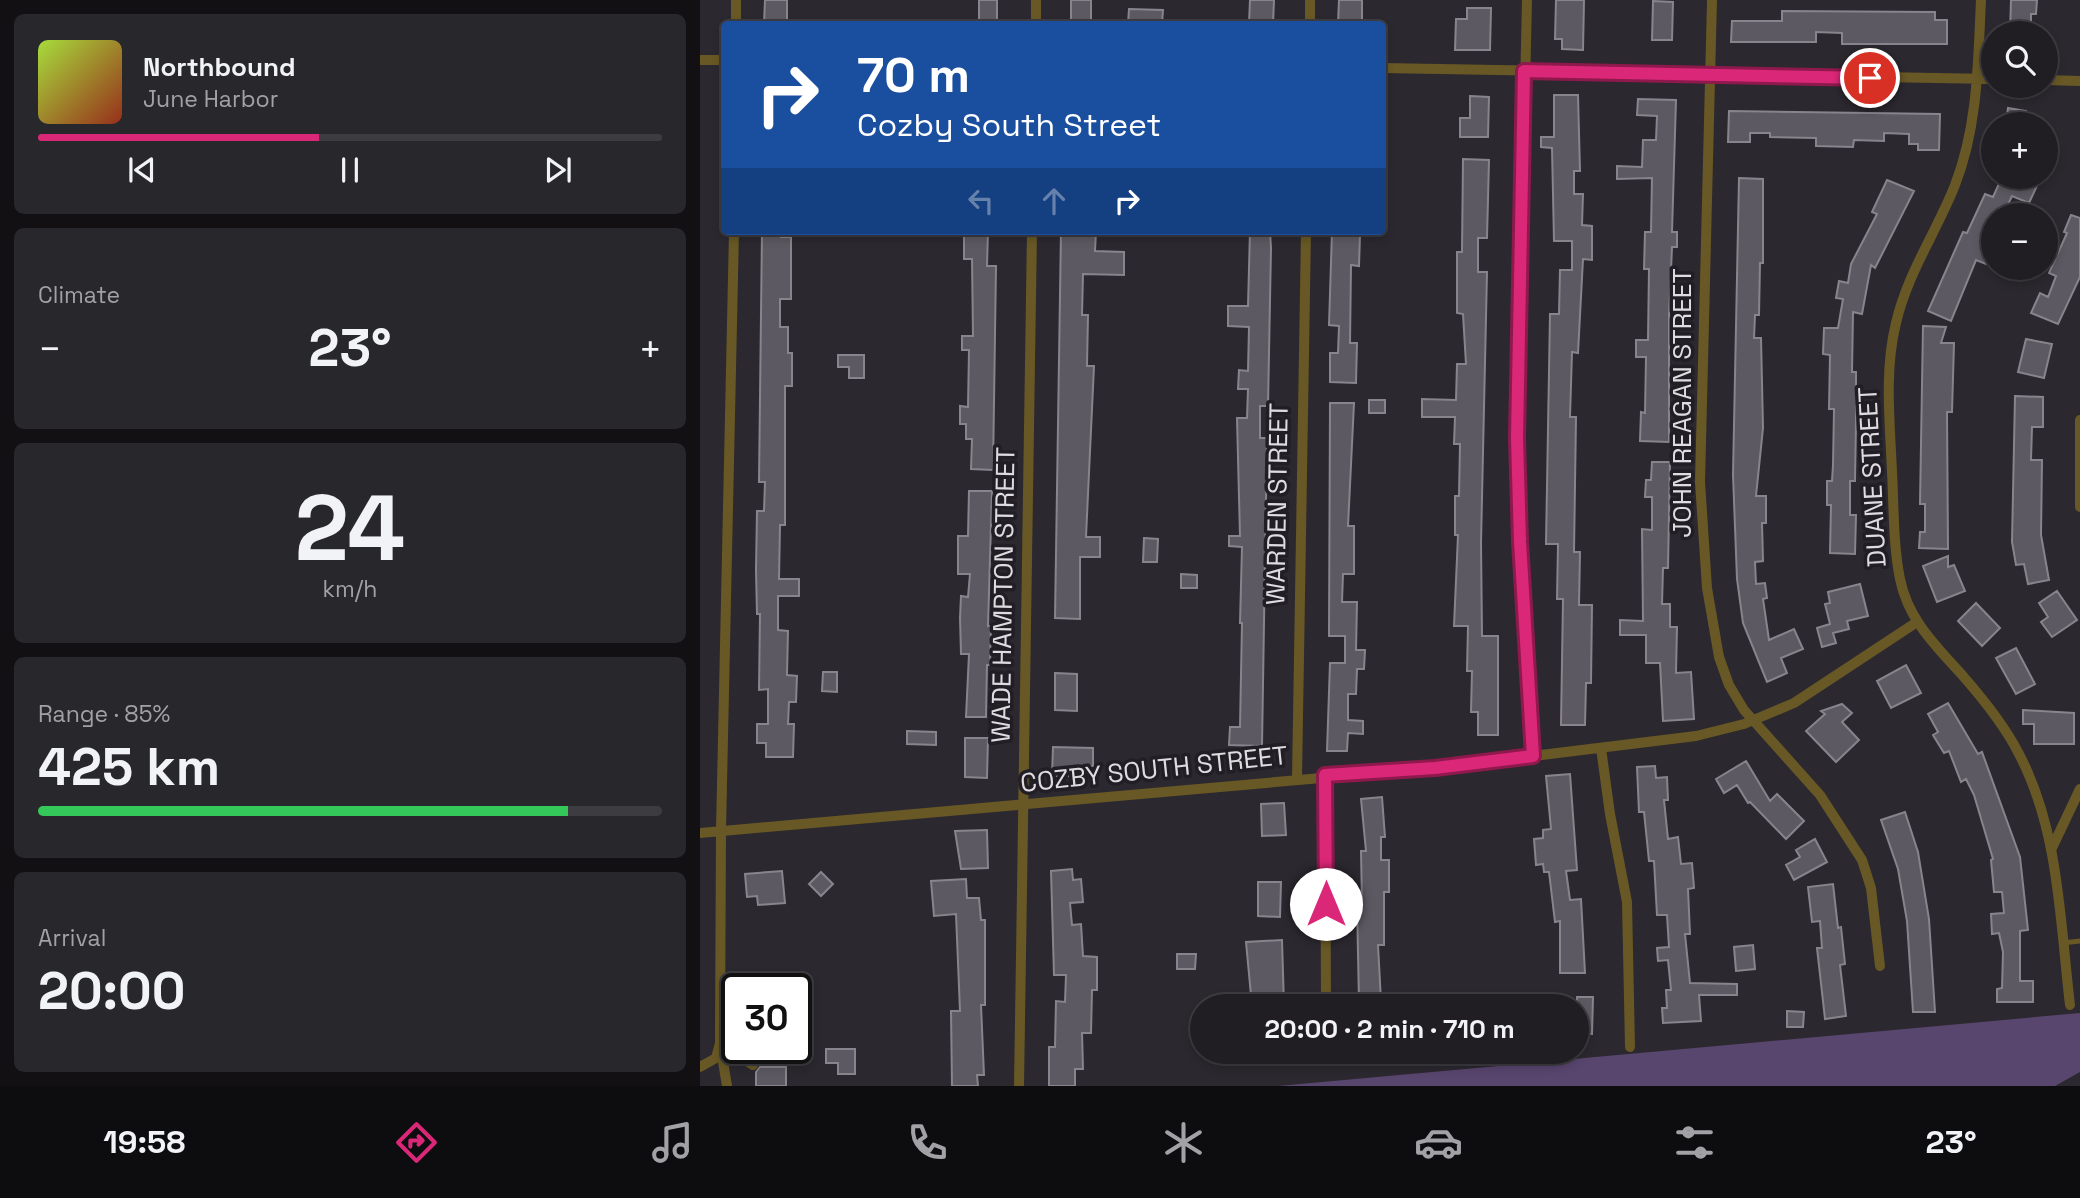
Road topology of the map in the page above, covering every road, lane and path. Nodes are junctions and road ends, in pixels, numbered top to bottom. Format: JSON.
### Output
{"nodes":[{"id":1,"x":736,"y":0,"type":"edge"},
{"id":2,"x":1036,"y":0,"type":"edge"},
{"id":3,"x":1310,"y":0,"type":"edge"},
{"id":4,"x":1527,"y":0,"type":"edge"},
{"id":5,"x":1712,"y":0,"type":"edge"},
{"id":6,"x":1981,"y":0,"type":"edge"},
{"id":7,"x":736,"y":21,"type":"edge"},
{"id":8,"x":1036,"y":21,"type":"edge"},
{"id":9,"x":1310,"y":21,"type":"edge"},
{"id":10,"x":700,"y":60,"type":"edge"},
{"id":11,"x":721,"y":60,"type":"edge"},
{"id":12,"x":1386,"y":68,"type":"edge"},
{"id":13,"x":1524,"y":71,"type":"junction"},
{"id":14,"x":1708,"y":75,"type":"junction"},
{"id":15,"x":1978,"y":79,"type":"junction"},
{"id":16,"x":2058,"y":80,"type":"edge"},
{"id":17,"x":2080,"y":81,"type":"edge"},
{"id":18,"x":734,"y":235,"type":"edge"},
{"id":19,"x":1032,"y":235,"type":"edge"},
{"id":20,"x":1306,"y":235,"type":"edge"},
{"id":21,"x":2080,"y":420,"type":"edge"},
{"id":22,"x":2080,"y":507,"type":"edge"},
{"id":23,"x":1917,"y":622,"type":"junction"},
{"id":24,"x":1753,"y":721,"type":"junction"},
{"id":25,"x":1601,"y":747,"type":"junction"},
{"id":26,"x":1533,"y":756,"type":"junction"},
{"id":27,"x":1325,"y":775,"type":"junction"},
{"id":28,"x":1297,"y":778,"type":"junction"},
{"id":29,"x":2080,"y":789,"type":"edge"},
{"id":30,"x":1021,"y":805,"type":"junction"},
{"id":31,"x":721,"y":830,"type":"junction"},
{"id":32,"x":700,"y":833,"type":"edge"},
{"id":33,"x":2051,"y":850,"type":"junction"},
{"id":34,"x":2080,"y":942,"type":"edge"},
{"id":35,"x":2062,"y":943,"type":"junction"},
{"id":36,"x":1880,"y":965,"type":"dead end"},
{"id":37,"x":1326,"y":994,"type":"edge"},
{"id":38,"x":2070,"y":1005,"type":"dead end"},
{"id":39,"x":720,"y":1043,"type":"junction"},
{"id":40,"x":1630,"y":1047,"type":"dead end"},
{"id":41,"x":753,"y":1065,"type":"dead end"},
{"id":42,"x":700,"y":1067,"type":"edge"},
{"id":43,"x":727,"y":1086,"type":"edge"},
{"id":44,"x":1019,"y":1086,"type":"edge"}],
"edges":[{"from":1,"to":7,"type":"street"},
{"from":2,"to":8,"type":"street"},
{"from":3,"to":9,"type":"street"},
{"from":4,"to":13,"type":"street"},
{"from":5,"to":14,"type":"street","name":"JOHN REAGAN STREET"},
{"from":6,"to":15,"type":"street","name":"DUANE STREET"},
{"from":10,"to":11,"type":"street"},
{"from":12,"to":13,"type":"street"},
{"from":13,"to":14,"type":"street"},
{"from":13,"to":26,"type":"street"},
{"from":14,"to":15,"type":"street"},
{"from":14,"to":24,"type":"street","name":"JOHN REAGAN STREET"},
{"from":15,"to":23,"type":"street","name":"DUANE STREET"},
{"from":16,"to":17,"type":"street"},
{"from":18,"to":31,"type":"street"},
{"from":19,"to":30,"type":"street","name":"WADE HAMPTON STREET"},
{"from":20,"to":28,"type":"street","name":"WARDEN STREET"},
{"from":21,"to":22,"type":"street"},
{"from":23,"to":24,"type":"street","name":"COZBY SOUTH STREET"},
{"from":23,"to":33,"type":"street","name":"DUANE STREET"},
{"from":24,"to":25,"type":"street","name":"COZBY SOUTH STREET"},
{"from":24,"to":36,"type":"street","name":"JOHN REAGAN STREET"},
{"from":25,"to":26,"type":"street","name":"COZBY SOUTH STREET"},
{"from":25,"to":40,"type":"street"},
{"from":26,"to":27,"type":"street","name":"COZBY SOUTH STREET"},
{"from":27,"to":28,"type":"street","name":"COZBY SOUTH STREET"},
{"from":27,"to":37,"type":"street"},
{"from":28,"to":30,"type":"street","name":"COZBY SOUTH STREET"},
{"from":29,"to":33,"type":"street"},
{"from":30,"to":31,"type":"street","name":"COZBY SOUTH STREET"},
{"from":30,"to":44,"type":"street","name":"WADE HAMPTON STREET"},
{"from":31,"to":32,"type":"street","name":"COZBY SOUTH STREET"},
{"from":31,"to":39,"type":"street"},
{"from":33,"to":35,"type":"street","name":"DUANE STREET"},
{"from":34,"to":35,"type":"lane"},
{"from":35,"to":38,"type":"street","name":"DUANE STREET"},
{"from":39,"to":41,"type":"street"},
{"from":39,"to":42,"type":"street"},
{"from":39,"to":43,"type":"street"}]}
